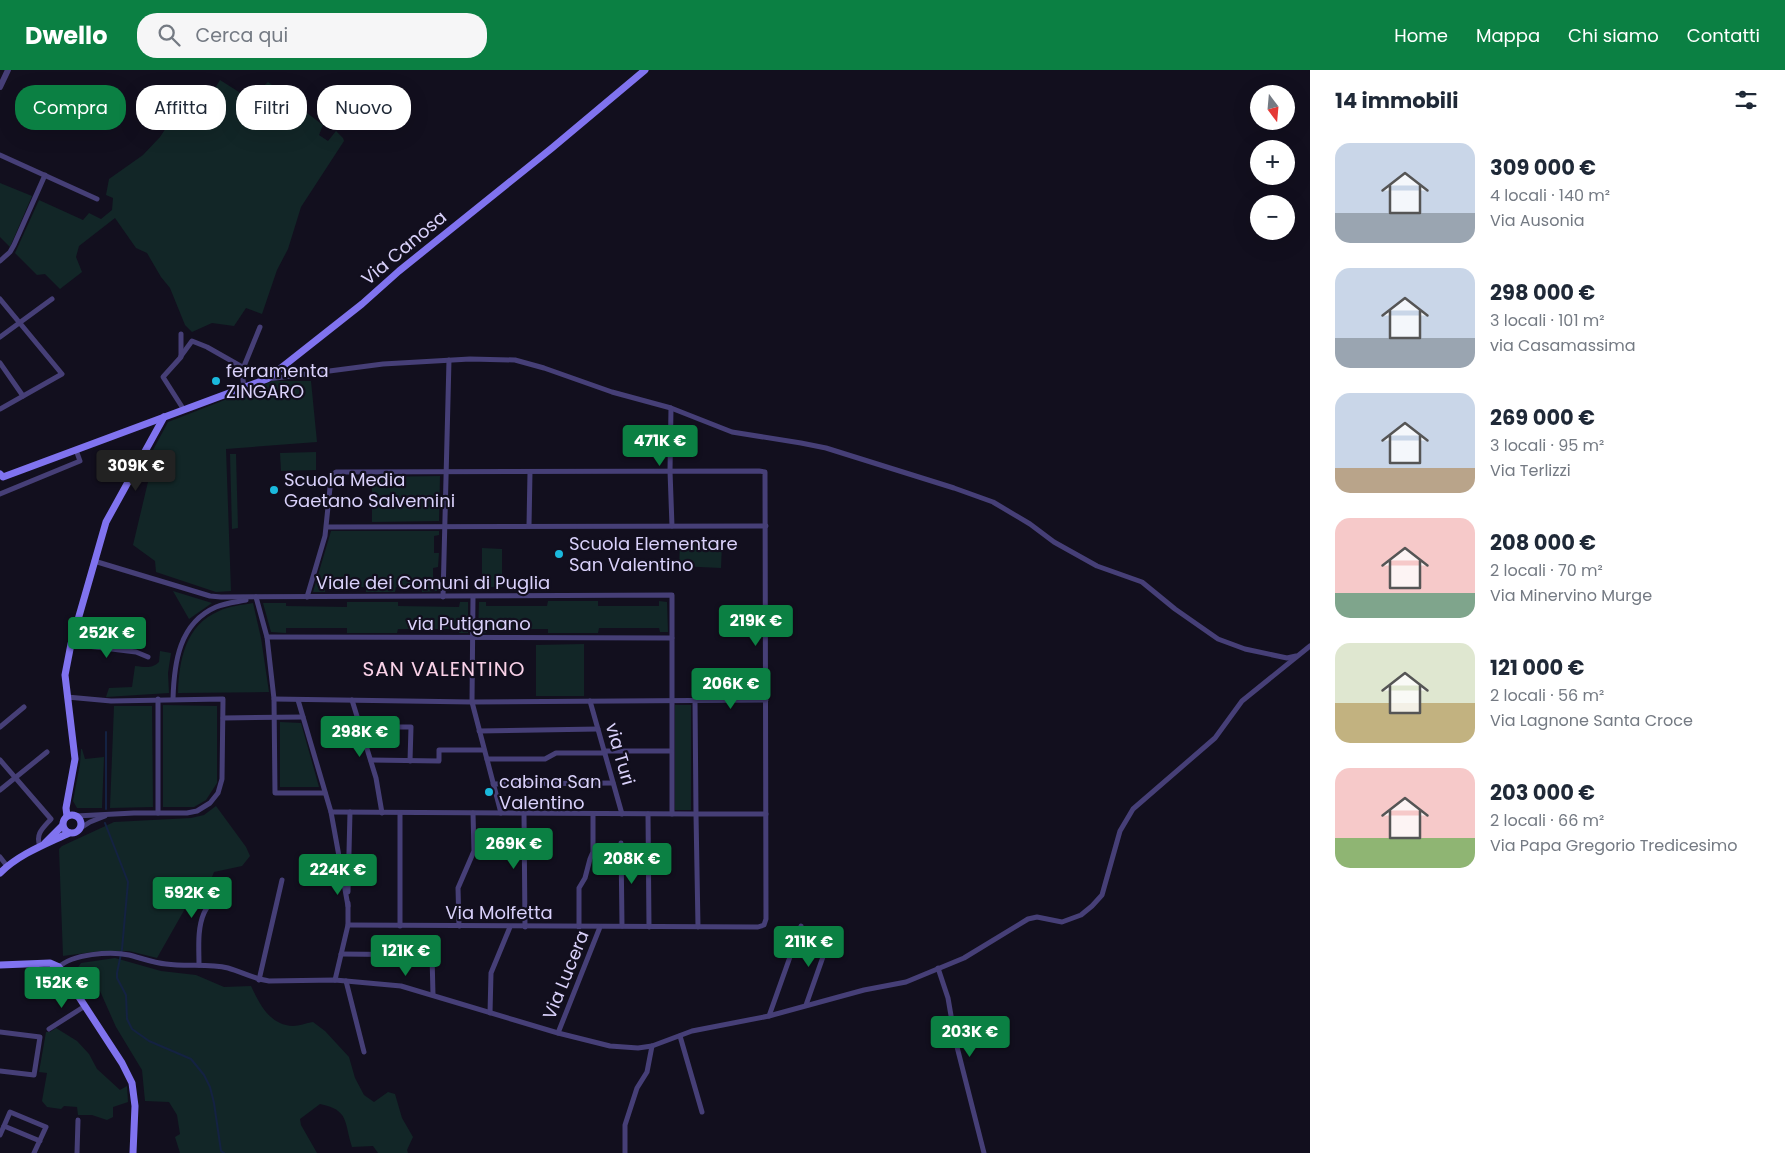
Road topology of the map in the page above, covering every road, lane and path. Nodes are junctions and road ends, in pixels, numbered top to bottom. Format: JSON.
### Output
{"nodes":[{"id":1,"x":8,"y":70,"type":"edge"},
{"id":2,"x":645,"y":70,"type":"edge"},
{"id":3,"x":0,"y":87,"type":"edge"},
{"id":4,"x":0,"y":155,"type":"edge"},
{"id":5,"x":45,"y":175,"type":"junction"},
{"id":6,"x":96,"y":199,"type":"dead end"},
{"id":7,"x":0,"y":261,"type":"edge"},
{"id":8,"x":0,"y":299,"type":"edge"},
{"id":9,"x":52,"y":299,"type":"dead end"},
{"id":10,"x":20,"y":323,"type":"junction"},
{"id":11,"x":260,"y":327,"type":"dead end"},
{"id":12,"x":181,"y":334,"type":"dead end"},
{"id":13,"x":0,"y":337,"type":"edge"},
{"id":14,"x":181,"y":356,"type":"junction"},
{"id":15,"x":449,"y":360,"type":"junction"},
{"id":16,"x":0,"y":363,"type":"edge"},
{"id":17,"x":244,"y":368,"type":"junction"},
{"id":18,"x":268,"y":379,"type":"junction"},
{"id":19,"x":244,"y":388,"type":"junction"},
{"id":20,"x":24,"y":396,"type":"junction"},
{"id":21,"x":671,"y":408,"type":"junction"},
{"id":22,"x":0,"y":409,"type":"edge"},
{"id":23,"x":184,"y":410,"type":"junction"},
{"id":24,"x":164,"y":417,"type":"junction"},
{"id":25,"x":76,"y":450,"type":"junction"},
{"id":26,"x":446,"y":471,"type":"junction"},
{"id":27,"x":670,"y":471,"type":"junction"},
{"id":28,"x":530,"y":472,"type":"junction"},
{"id":29,"x":1,"y":476,"type":"edge"},
{"id":30,"x":0,"y":494,"type":"edge"},
{"id":31,"x":530,"y":526,"type":"junction"},
{"id":32,"x":672,"y":526,"type":"junction"},
{"id":33,"x":766,"y":526,"type":"junction"},
{"id":34,"x":327,"y":527,"type":"junction"},
{"id":35,"x":444,"y":527,"type":"junction"},
{"id":36,"x":94,"y":561,"type":"junction"},
{"id":37,"x":256,"y":597,"type":"junction"},
{"id":38,"x":307,"y":597,"type":"junction"},
{"id":39,"x":443,"y":597,"type":"junction"},
{"id":40,"x":473,"y":597,"type":"junction"},
{"id":41,"x":267,"y":637,"type":"junction"},
{"id":42,"x":473,"y":638,"type":"junction"},
{"id":43,"x":672,"y":638,"type":"junction"},
{"id":44,"x":71,"y":644,"type":"junction"},
{"id":45,"x":1310,"y":646,"type":"edge"},
{"id":46,"x":1297,"y":656,"type":"junction"},
{"id":47,"x":148,"y":657,"type":"dead end"},
{"id":48,"x":67,"y":697,"type":"junction"},
{"id":49,"x":158,"y":699,"type":"junction"},
{"id":50,"x":173,"y":699,"type":"junction"},
{"id":51,"x":274,"y":699,"type":"junction"},
{"id":52,"x":298,"y":700,"type":"junction"},
{"id":53,"x":352,"y":700,"type":"junction"},
{"id":54,"x":695,"y":700,"type":"junction"},
{"id":55,"x":766,"y":700,"type":"junction"},
{"id":56,"x":590,"y":701,"type":"junction"},
{"id":57,"x":671,"y":701,"type":"junction"},
{"id":58,"x":472,"y":702,"type":"junction"},
{"id":59,"x":24,"y":707,"type":"dead end"},
{"id":60,"x":275,"y":717,"type":"junction"},
{"id":61,"x":303,"y":717,"type":"junction"},
{"id":62,"x":223,"y":718,"type":"junction"},
{"id":63,"x":0,"y":727,"type":"edge"},
{"id":64,"x":361,"y":727,"type":"junction"},
{"id":65,"x":598,"y":729,"type":"junction"},
{"id":66,"x":479,"y":731,"type":"junction"},
{"id":67,"x":484,"y":750,"type":"junction"},
{"id":68,"x":671,"y":751,"type":"junction"},
{"id":69,"x":47,"y":752,"type":"dead end"},
{"id":70,"x":605,"y":752,"type":"junction"},
{"id":71,"x":487,"y":759,"type":"junction"},
{"id":72,"x":0,"y":760,"type":"edge"},
{"id":73,"x":371,"y":760,"type":"junction"},
{"id":74,"x":410,"y":761,"type":"junction"},
{"id":75,"x":15,"y":778,"type":"junction"},
{"id":76,"x":614,"y":783,"type":"junction"},
{"id":77,"x":493,"y":784,"type":"junction"},
{"id":78,"x":0,"y":790,"type":"edge"},
{"id":79,"x":325,"y":793,"type":"junction"},
{"id":80,"x":331,"y":812,"type":"junction"},
{"id":81,"x":350,"y":812,"type":"junction"},
{"id":82,"x":158,"y":813,"type":"junction"},
{"id":83,"x":382,"y":813,"type":"junction"},
{"id":84,"x":400,"y":813,"type":"junction"},
{"id":85,"x":473,"y":813,"type":"junction"},
{"id":86,"x":501,"y":813,"type":"junction"},
{"id":87,"x":524,"y":813,"type":"junction"},
{"id":88,"x":108,"y":814,"type":"junction"},
{"id":89,"x":594,"y":814,"type":"junction"},
{"id":90,"x":622,"y":814,"type":"junction"},
{"id":91,"x":648,"y":814,"type":"junction"},
{"id":92,"x":672,"y":814,"type":"junction"},
{"id":93,"x":696,"y":814,"type":"junction"},
{"id":94,"x":766,"y":814,"type":"junction"},
{"id":95,"x":67,"y":816,"type":"junction"},
{"id":96,"x":76,"y":816,"type":"junction"},
{"id":97,"x":62,"y":826,"type":"junction"},
{"id":98,"x":79,"y":829,"type":"junction"},
{"id":99,"x":70,"y":833,"type":"junction"},
{"id":100,"x":622,"y":843,"type":"dead end"},
{"id":101,"x":41,"y":846,"type":"junction"},
{"id":102,"x":0,"y":858,"type":"edge"},
{"id":103,"x":7,"y":866,"type":"junction"},
{"id":104,"x":0,"y":873,"type":"edge"},
{"id":105,"x":282,"y":880,"type":"dead end"},
{"id":106,"x":221,"y":881,"type":"dead end"},
{"id":107,"x":348,"y":906,"type":"junction"},
{"id":108,"x":348,"y":925,"type":"junction"},
{"id":109,"x":400,"y":926,"type":"junction"},
{"id":110,"x":459,"y":926,"type":"junction"},
{"id":111,"x":622,"y":926,"type":"junction"},
{"id":112,"x":801,"y":926,"type":"dead end"},
{"id":113,"x":510,"y":927,"type":"junction"},
{"id":114,"x":524,"y":927,"type":"junction"},
{"id":115,"x":579,"y":927,"type":"junction"},
{"id":116,"x":600,"y":927,"type":"junction"},
{"id":117,"x":649,"y":927,"type":"junction"},
{"id":118,"x":698,"y":927,"type":"junction"},
{"id":119,"x":830,"y":937,"type":"dead end"},
{"id":120,"x":341,"y":954,"type":"junction"},
{"id":121,"x":0,"y":965,"type":"edge"},
{"id":122,"x":199,"y":965,"type":"junction"},
{"id":123,"x":58,"y":967,"type":"junction"},
{"id":124,"x":938,"y":968,"type":"junction"},
{"id":125,"x":259,"y":980,"type":"junction"},
{"id":126,"x":335,"y":980,"type":"junction"},
{"id":127,"x":346,"y":981,"type":"junction"},
{"id":128,"x":432,"y":995,"type":"junction"},
{"id":129,"x":806,"y":1005,"type":"junction"},
{"id":130,"x":85,"y":1006,"type":"junction"},
{"id":131,"x":490,"y":1013,"type":"junction"},
{"id":132,"x":769,"y":1016,"type":"junction"},
{"id":133,"x":49,"y":1029,"type":"dead end"},
{"id":134,"x":0,"y":1032,"type":"edge"},
{"id":135,"x":558,"y":1033,"type":"junction"},
{"id":136,"x":680,"y":1036,"type":"junction"},
{"id":137,"x":652,"y":1046,"type":"junction"},
{"id":138,"x":364,"y":1052,"type":"dead end"},
{"id":139,"x":0,"y":1070,"type":"edge"},
{"id":140,"x":702,"y":1112,"type":"dead end"},
{"id":141,"x":78,"y":1120,"type":"dead end"},
{"id":142,"x":4,"y":1126,"type":"junction"},
{"id":143,"x":0,"y":1135,"type":"edge"},
{"id":144,"x":40,"y":1141,"type":"junction"},
{"id":145,"x":34,"y":1153,"type":"edge"},
{"id":146,"x":77,"y":1153,"type":"edge"},
{"id":147,"x":133,"y":1153,"type":"edge"},
{"id":148,"x":625,"y":1153,"type":"edge"},
{"id":149,"x":984,"y":1153,"type":"edge"}],
"edges":[{"from":1,"to":3,"type":"street"},
{"from":2,"to":18,"type":"main road","name":"Via Canosa"},
{"from":4,"to":5,"type":"street"},
{"from":5,"to":6,"type":"street"},
{"from":5,"to":7,"type":"street"},
{"from":8,"to":10,"type":"street"},
{"from":9,"to":10,"type":"street"},
{"from":10,"to":13,"type":"street"},
{"from":10,"to":20,"type":"street"},
{"from":11,"to":17,"type":"street"},
{"from":12,"to":14,"type":"street"},
{"from":14,"to":17,"type":"street"},
{"from":14,"to":23,"type":"street"},
{"from":15,"to":18,"type":"street"},
{"from":15,"to":21,"type":"street"},
{"from":15,"to":26,"type":"street"},
{"from":16,"to":20,"type":"street"},
{"from":17,"to":19,"type":"street"},
{"from":18,"to":19,"type":"main road","name":"Via Canosa"},
{"from":19,"to":23,"type":"main road","name":"Via Canosa"},
{"from":20,"to":22,"type":"street"},
{"from":21,"to":27,"type":"street"},
{"from":21,"to":46,"type":"street"},
{"from":23,"to":24,"type":"main road","name":"Via Canosa"},
{"from":24,"to":25,"type":"main road","name":"Via Canosa"},
{"from":24,"to":36,"type":"main road"},
{"from":25,"to":29,"type":"main road","name":"Via Canosa"},
{"from":25,"to":30,"type":"street"},
{"from":26,"to":28,"type":"street"},
{"from":26,"to":34,"type":"street"},
{"from":26,"to":35,"type":"street"},
{"from":27,"to":28,"type":"street"},
{"from":27,"to":32,"type":"street"},
{"from":27,"to":33,"type":"street"},
{"from":28,"to":31,"type":"street"},
{"from":31,"to":32,"type":"street"},
{"from":31,"to":35,"type":"street"},
{"from":32,"to":33,"type":"street"},
{"from":33,"to":55,"type":"street"},
{"from":34,"to":35,"type":"street"},
{"from":34,"to":38,"type":"street"},
{"from":35,"to":39,"type":"street"},
{"from":36,"to":37,"type":"street","name":"Viale dei Comuni di Puglia"},
{"from":36,"to":44,"type":"main road"},
{"from":37,"to":38,"type":"street","name":"Viale dei Comuni di Puglia"},
{"from":37,"to":41,"type":"street"},
{"from":37,"to":50,"type":"street"},
{"from":38,"to":39,"type":"street","name":"Viale dei Comuni di Puglia"},
{"from":39,"to":40,"type":"street","name":"Viale dei Comuni di Puglia"},
{"from":40,"to":42,"type":"street"},
{"from":40,"to":43,"type":"street","name":"Viale dei Comuni di Puglia"},
{"from":41,"to":42,"type":"street","name":"via Putignano"},
{"from":41,"to":51,"type":"street"},
{"from":42,"to":43,"type":"street","name":"via Putignano"},
{"from":42,"to":58,"type":"street"},
{"from":43,"to":57,"type":"street","name":"Viale dei Comuni di Puglia"},
{"from":44,"to":47,"type":"street"},
{"from":44,"to":48,"type":"main road"},
{"from":45,"to":46,"type":"street"},
{"from":46,"to":124,"type":"street"},
{"from":48,"to":49,"type":"street"},
{"from":48,"to":95,"type":"main road"},
{"from":49,"to":50,"type":"street"},
{"from":49,"to":82,"type":"street"},
{"from":50,"to":62,"type":"street"},
{"from":51,"to":52,"type":"street"},
{"from":51,"to":60,"type":"street"},
{"from":52,"to":53,"type":"street"},
{"from":52,"to":61,"type":"street"},
{"from":53,"to":58,"type":"street"},
{"from":53,"to":64,"type":"street"},
{"from":54,"to":55,"type":"street"},
{"from":54,"to":57,"type":"street"},
{"from":54,"to":93,"type":"street"},
{"from":55,"to":94,"type":"street"},
{"from":56,"to":57,"type":"street"},
{"from":56,"to":58,"type":"street"},
{"from":56,"to":65,"type":"street","name":"via Turi"},
{"from":57,"to":68,"type":"street","name":"Viale dei Comuni di Puglia"},
{"from":58,"to":66,"type":"street"},
{"from":59,"to":63,"type":"street"},
{"from":60,"to":61,"type":"street"},
{"from":60,"to":62,"type":"street"},
{"from":60,"to":79,"type":"street"},
{"from":61,"to":79,"type":"street"},
{"from":62,"to":82,"type":"street"},
{"from":64,"to":73,"type":"street"},
{"from":64,"to":74,"type":"street"},
{"from":65,"to":66,"type":"street"},
{"from":65,"to":70,"type":"street","name":"via Turi"},
{"from":66,"to":67,"type":"street"},
{"from":67,"to":71,"type":"street"},
{"from":67,"to":74,"type":"street"},
{"from":68,"to":70,"type":"street"},
{"from":68,"to":92,"type":"street","name":"Viale dei Comuni di Puglia"},
{"from":69,"to":75,"type":"street"},
{"from":70,"to":71,"type":"street"},
{"from":70,"to":76,"type":"street","name":"via Turi"},
{"from":71,"to":77,"type":"street"},
{"from":72,"to":75,"type":"street"},
{"from":73,"to":74,"type":"street"},
{"from":73,"to":83,"type":"street"},
{"from":75,"to":78,"type":"street"},
{"from":75,"to":101,"type":"street"},
{"from":76,"to":77,"type":"street"},
{"from":76,"to":90,"type":"street","name":"via Turi"},
{"from":77,"to":86,"type":"street"},
{"from":79,"to":80,"type":"street"},
{"from":80,"to":81,"type":"street"},
{"from":80,"to":107,"type":"street"},
{"from":81,"to":83,"type":"street"},
{"from":81,"to":107,"type":"street"},
{"from":82,"to":88,"type":"street"},
{"from":83,"to":84,"type":"street"},
{"from":84,"to":85,"type":"street"},
{"from":84,"to":109,"type":"street"},
{"from":85,"to":86,"type":"street"},
{"from":85,"to":110,"type":"street"},
{"from":86,"to":87,"type":"street"},
{"from":87,"to":89,"type":"street"},
{"from":87,"to":114,"type":"street"},
{"from":88,"to":96,"type":"street"},
{"from":88,"to":98,"type":"street"},
{"from":89,"to":90,"type":"street"},
{"from":89,"to":115,"type":"street"},
{"from":90,"to":91,"type":"street"},
{"from":91,"to":92,"type":"street"},
{"from":91,"to":117,"type":"street"},
{"from":92,"to":93,"type":"street"},
{"from":93,"to":94,"type":"street"},
{"from":93,"to":118,"type":"street"},
{"from":94,"to":118,"type":"street","name":"Via Molfetta"},
{"from":95,"to":96,"type":"main road"},
{"from":95,"to":97,"type":"main road"},
{"from":96,"to":98,"type":"main road"},
{"from":97,"to":99,"type":"main road"},
{"from":97,"to":101,"type":"main road"},
{"from":98,"to":99,"type":"main road"},
{"from":99,"to":101,"type":"main road"},
{"from":100,"to":111,"type":"street"},
{"from":101,"to":103,"type":"main road"},
{"from":102,"to":103,"type":"street"},
{"from":103,"to":104,"type":"main road"},
{"from":105,"to":125,"type":"street"},
{"from":106,"to":122,"type":"street"},
{"from":107,"to":108,"type":"street"},
{"from":108,"to":109,"type":"street","name":"Via Molfetta"},
{"from":108,"to":120,"type":"street"},
{"from":109,"to":110,"type":"street","name":"Via Molfetta"},
{"from":110,"to":113,"type":"street","name":"Via Molfetta"},
{"from":111,"to":116,"type":"street","name":"Via Molfetta"},
{"from":111,"to":117,"type":"street","name":"Via Molfetta"},
{"from":112,"to":132,"type":"street"},
{"from":113,"to":114,"type":"street","name":"Via Molfetta"},
{"from":113,"to":131,"type":"street"},
{"from":114,"to":115,"type":"street","name":"Via Molfetta"},
{"from":115,"to":116,"type":"street","name":"Via Molfetta"},
{"from":116,"to":135,"type":"street","name":"Via Lucera"},
{"from":117,"to":118,"type":"street","name":"Via Molfetta"},
{"from":119,"to":129,"type":"street"},
{"from":120,"to":126,"type":"street"},
{"from":120,"to":128,"type":"street"},
{"from":121,"to":123,"type":"main road"},
{"from":122,"to":123,"type":"street"},
{"from":122,"to":125,"type":"street"},
{"from":123,"to":130,"type":"main road"},
{"from":124,"to":129,"type":"street"},
{"from":124,"to":149,"type":"street"},
{"from":125,"to":126,"type":"street"},
{"from":126,"to":127,"type":"street"},
{"from":127,"to":128,"type":"street"},
{"from":127,"to":138,"type":"street"},
{"from":128,"to":131,"type":"street"},
{"from":129,"to":132,"type":"street"},
{"from":130,"to":133,"type":"street"},
{"from":130,"to":147,"type":"main road"},
{"from":131,"to":135,"type":"street"},
{"from":132,"to":136,"type":"street"},
{"from":134,"to":139,"type":"street"},
{"from":135,"to":137,"type":"street"},
{"from":136,"to":137,"type":"street"},
{"from":136,"to":140,"type":"street"},
{"from":137,"to":148,"type":"street"},
{"from":141,"to":146,"type":"street"},
{"from":142,"to":143,"type":"street"},
{"from":142,"to":144,"type":"street"},
{"from":142,"to":144,"type":"street"},
{"from":144,"to":145,"type":"street"}]}
